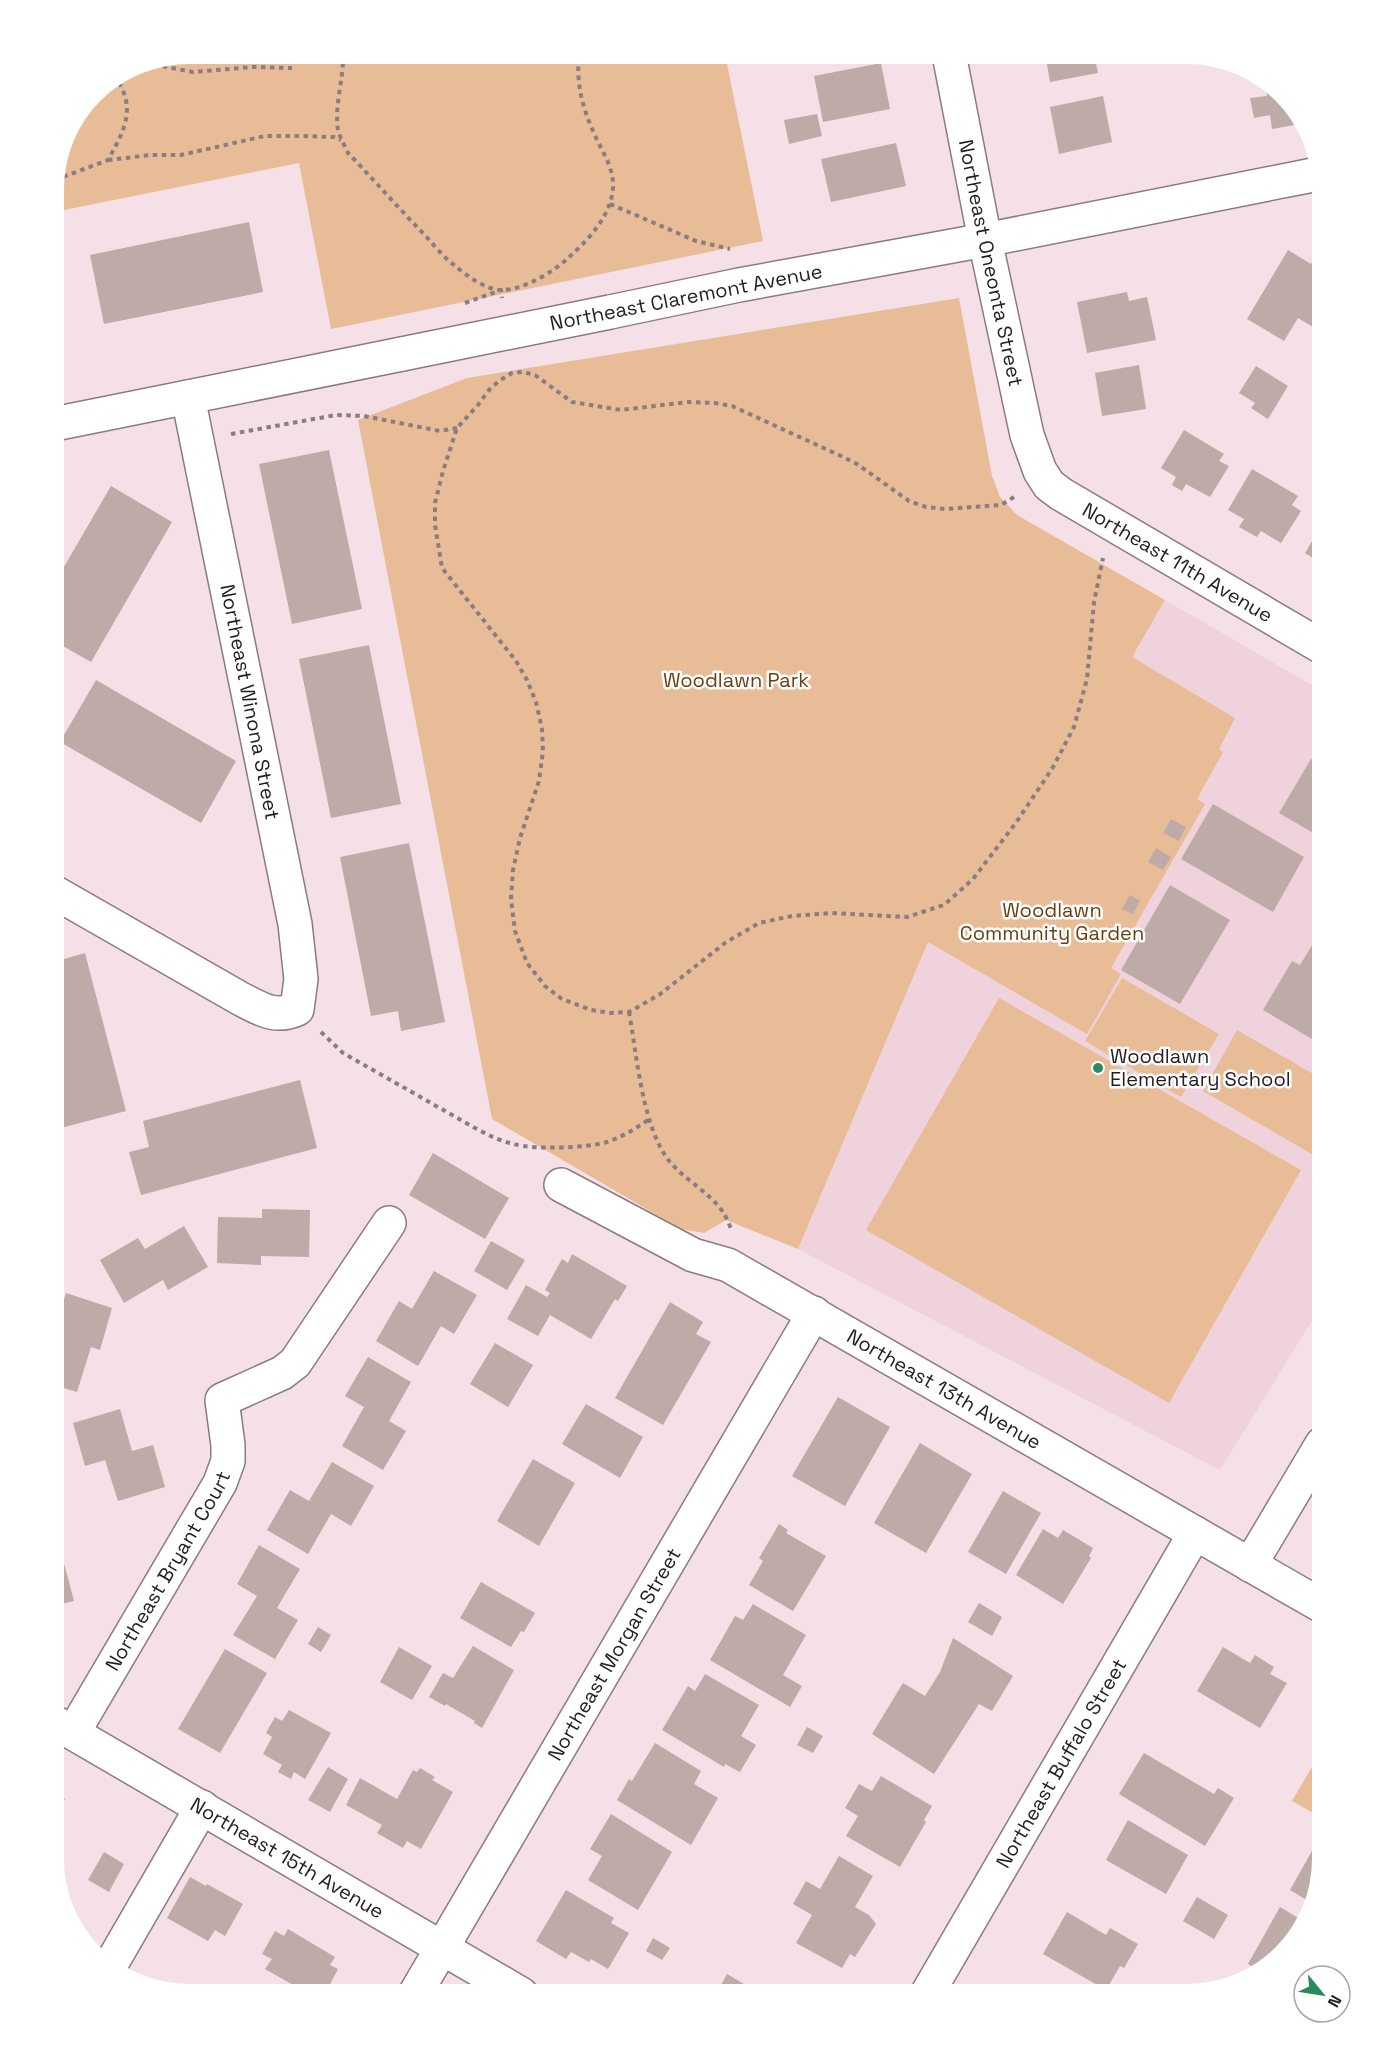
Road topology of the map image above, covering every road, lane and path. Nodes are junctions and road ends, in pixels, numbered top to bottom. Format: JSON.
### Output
{"nodes":[{"id":1,"x":344,"y":64,"type":"edge"},
{"id":2,"x":578,"y":64,"type":"edge"},
{"id":3,"x":951,"y":65,"type":"edge"},
{"id":4,"x":167,"y":67,"type":"edge"},
{"id":5,"x":292,"y":68,"type":"dead end"},
{"id":6,"x":121,"y":85,"type":"edge"},
{"id":7,"x":342,"y":140,"type":"junction"},
{"id":8,"x":108,"y":160,"type":"junction"},
{"id":9,"x":66,"y":176,"type":"edge"},
{"id":10,"x":1310,"y":176,"type":"edge"},
{"id":11,"x":610,"y":204,"type":"junction"},
{"id":12,"x":985,"y":240,"type":"junction"},
{"id":13,"x":772,"y":279,"type":"junction"},
{"id":14,"x":188,"y":398,"type":"junction"},
{"id":15,"x":65,"y":422,"type":"edge"},
{"id":16,"x":457,"y":428,"type":"junction"},
{"id":17,"x":197,"y":439,"type":"junction"},
{"id":18,"x":1040,"y":471,"type":"junction"},
{"id":19,"x":1119,"y":529,"type":"junction"},
{"id":20,"x":1312,"y":641,"type":"edge"},
{"id":21,"x":65,"y":898,"type":"edge"},
{"id":22,"x":297,"y":1009,"type":"junction"},
{"id":23,"x":629,"y":1012,"type":"junction"},
{"id":24,"x":648,"y":1120,"type":"junction"},
{"id":25,"x":561,"y":1185,"type":"dead end"},
{"id":26,"x":389,"y":1223,"type":"dead end"},
{"id":27,"x":728,"y":1265,"type":"junction"},
{"id":28,"x":814,"y":1313,"type":"junction"},
{"id":29,"x":1312,"y":1461,"type":"edge"},
{"id":30,"x":1195,"y":1533,"type":"junction"},
{"id":31,"x":1250,"y":1565,"type":"junction"},
{"id":32,"x":1312,"y":1600,"type":"edge"},
{"id":33,"x":64,"y":1727,"type":"edge"},
{"id":34,"x":202,"y":1807,"type":"junction"},
{"id":35,"x":441,"y":1948,"type":"junction"},
{"id":36,"x":115,"y":1958,"type":"edge"},
{"id":37,"x":420,"y":1983,"type":"edge"},
{"id":38,"x":502,"y":1983,"type":"edge"},
{"id":39,"x":933,"y":1984,"type":"edge"}],
"edges":[{"from":1,"to":7,"type":"path"},
{"from":2,"to":11,"type":"path"},
{"from":3,"to":12,"type":"street","name":"Northeast Oneonta Street"},
{"from":4,"to":5,"type":"path"},
{"from":6,"to":8,"type":"path"},
{"from":7,"to":8,"type":"path"},
{"from":7,"to":11,"type":"path"},
{"from":8,"to":9,"type":"path"},
{"from":10,"to":12,"type":"street","name":"Northeast Claremont Avenue"},
{"from":11,"to":13,"type":"path"},
{"from":12,"to":13,"type":"street","name":"Northeast Claremont Avenue"},
{"from":12,"to":18,"type":"street","name":"Northeast Oneonta Street"},
{"from":13,"to":14,"type":"street","name":"Northeast Claremont Avenue","bridge":true},
{"from":14,"to":15,"type":"street","name":"Northeast Claremont Avenue"},
{"from":14,"to":17,"type":"street","name":"Northeast Winona Street"},
{"from":16,"to":17,"type":"path"},
{"from":16,"to":18,"type":"path"},
{"from":16,"to":23,"type":"path"},
{"from":17,"to":22,"type":"street","name":"Northeast Winona Street"},
{"from":18,"to":19,"type":"street","name":"Northeast 11th Avenue"},
{"from":19,"to":20,"type":"street","name":"Northeast 11th Avenue"},
{"from":19,"to":23,"type":"path"},
{"from":21,"to":22,"type":"street"},
{"from":22,"to":24,"type":"path"},
{"from":23,"to":24,"type":"path"},
{"from":24,"to":27,"type":"path"},
{"from":25,"to":27,"type":"street","name":"Northeast 13th Avenue"},
{"from":26,"to":33,"type":"street","name":"Northeast Bryant Court"},
{"from":27,"to":28,"type":"street","name":"Northeast 13th Avenue"},
{"from":28,"to":30,"type":"street","name":"Northeast 13th Avenue"},
{"from":28,"to":35,"type":"street","name":"Northeast Morgan Street"},
{"from":29,"to":31,"type":"street"},
{"from":30,"to":31,"type":"street","name":"Northeast 13th Avenue"},
{"from":30,"to":39,"type":"street","name":"Northeast Buffalo Street"},
{"from":31,"to":32,"type":"street","name":"Northeast 13th Avenue"},
{"from":33,"to":34,"type":"street","name":"Northeast 15th Avenue"},
{"from":34,"to":35,"type":"street","name":"Northeast 15th Avenue"},
{"from":34,"to":36,"type":"street"},
{"from":35,"to":37,"type":"street","name":"Northeast Morgan Street"},
{"from":35,"to":38,"type":"street","name":"Northeast 15th Avenue"}]}
